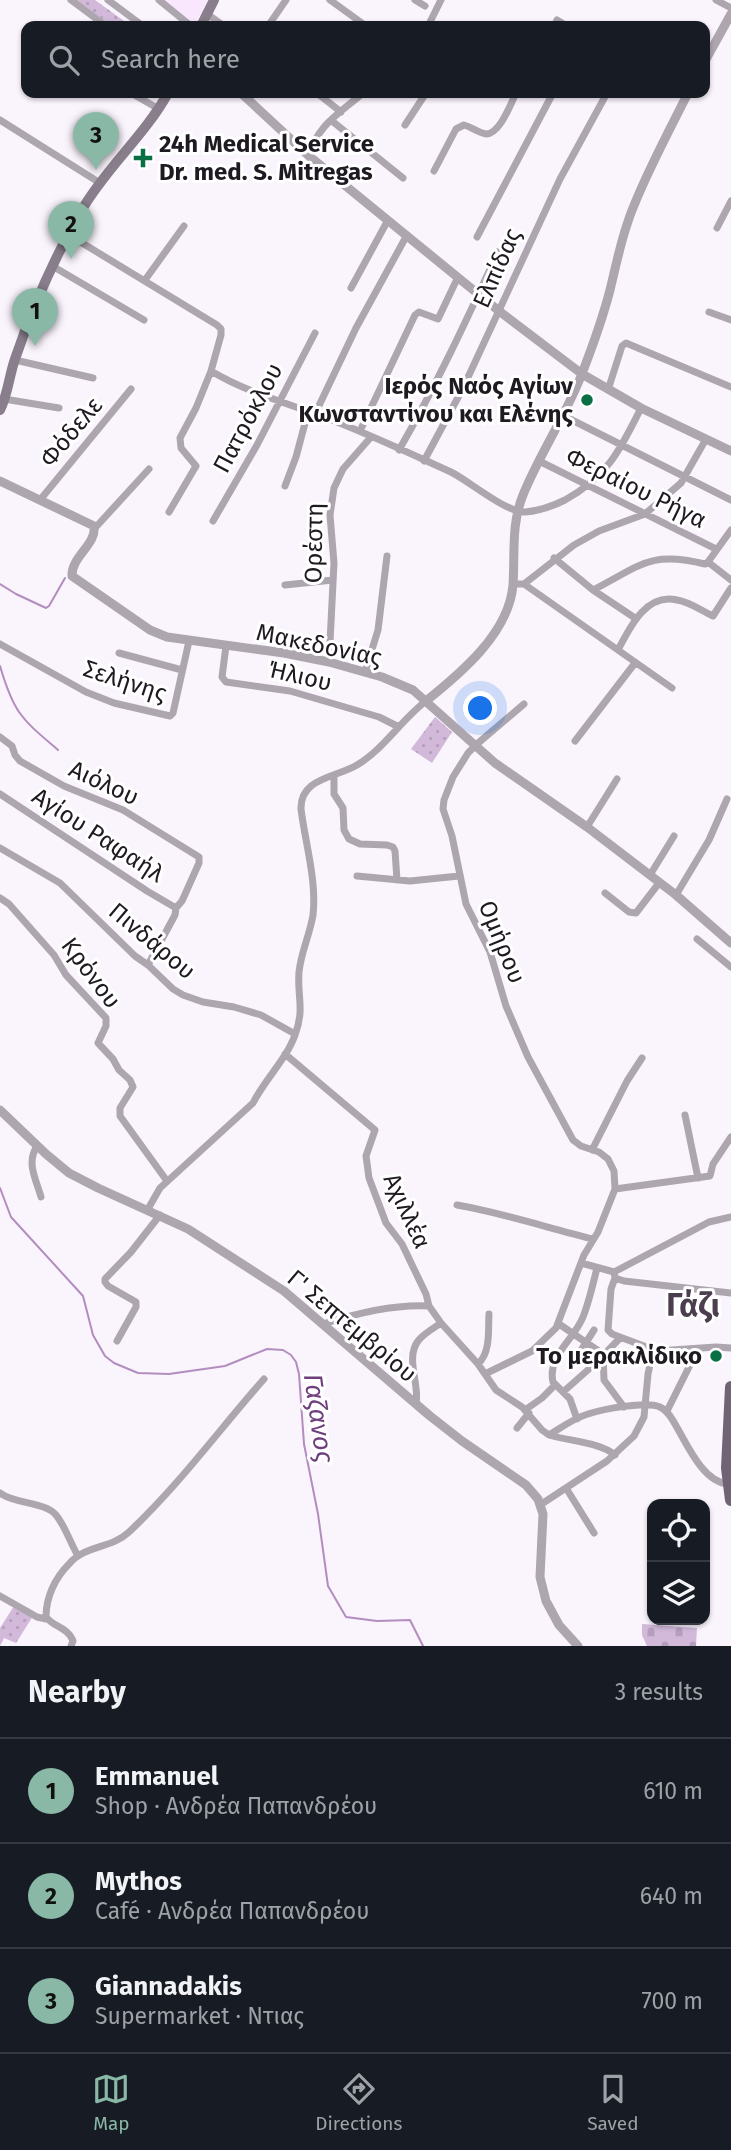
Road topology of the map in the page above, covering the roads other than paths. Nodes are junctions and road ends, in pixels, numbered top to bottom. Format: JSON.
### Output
{"nodes":[{"id":1,"x":71,"y":0,"type":"edge"},
{"id":2,"x":108,"y":0,"type":"edge"},
{"id":3,"x":159,"y":0,"type":"edge"},
{"id":4,"x":214,"y":0,"type":"edge"},
{"id":5,"x":286,"y":0,"type":"edge"},
{"id":6,"x":330,"y":0,"type":"edge"},
{"id":7,"x":415,"y":0,"type":"edge"},
{"id":8,"x":441,"y":0,"type":"edge"},
{"id":9,"x":716,"y":0,"type":"edge"},
{"id":10,"x":425,"y":6,"type":"dead end"},
{"id":11,"x":731,"y":8,"type":"edge"},
{"id":12,"x":206,"y":13,"type":"junction"},
{"id":13,"x":731,"y":14,"type":"edge"},
{"id":14,"x":99,"y":21,"type":"edge"},
{"id":15,"x":136,"y":21,"type":"edge"},
{"id":16,"x":185,"y":21,"type":"edge"},
{"id":17,"x":203,"y":21,"type":"edge"},
{"id":18,"x":217,"y":21,"type":"edge"},
{"id":19,"x":271,"y":21,"type":"edge"},
{"id":20,"x":359,"y":21,"type":"edge"},
{"id":21,"x":430,"y":21,"type":"edge"},
{"id":22,"x":710,"y":52,"type":"edge"},
{"id":23,"x":140,"y":98,"type":"edge"},
{"id":24,"x":165,"y":98,"type":"edge"},
{"id":25,"x":246,"y":98,"type":"edge"},
{"id":26,"x":323,"y":98,"type":"edge"},
{"id":27,"x":357,"y":98,"type":"edge"},
{"id":28,"x":423,"y":98,"type":"edge"},
{"id":29,"x":514,"y":98,"type":"edge"},
{"id":30,"x":550,"y":98,"type":"edge"},
{"id":31,"x":604,"y":98,"type":"edge"},
{"id":32,"x":684,"y":98,"type":"edge"},
{"id":33,"x":159,"y":109,"type":"junction"},
{"id":34,"x":341,"y":112,"type":"junction"},
{"id":35,"x":0,"y":120,"type":"edge"},
{"id":36,"x":332,"y":121,"type":"junction"},
{"id":37,"x":405,"y":125,"type":"dead end"},
{"id":38,"x":309,"y":156,"type":"junction"},
{"id":39,"x":434,"y":171,"type":"dead end"},
{"id":40,"x":402,"y":178,"type":"dead end"},
{"id":41,"x":100,"y":183,"type":"junction"},
{"id":42,"x":731,"y":201,"type":"edge"},
{"id":43,"x":388,"y":220,"type":"junction"},
{"id":44,"x":184,"y":226,"type":"dead end"},
{"id":45,"x":717,"y":228,"type":"dead end"},
{"id":46,"x":69,"y":235,"type":"junction"},
{"id":47,"x":407,"y":235,"type":"junction"},
{"id":48,"x":477,"y":237,"type":"dead end"},
{"id":49,"x":498,"y":252,"type":"dead end"},
{"id":50,"x":54,"y":267,"type":"junction"},
{"id":51,"x":458,"y":277,"type":"junction"},
{"id":52,"x":145,"y":280,"type":"junction"},
{"id":53,"x":351,"y":288,"type":"dead end"},
{"id":54,"x":480,"y":295,"type":"junction"},
{"id":55,"x":499,"y":311,"type":"junction"},
{"id":56,"x":709,"y":312,"type":"dead end"},
{"id":57,"x":144,"y":320,"type":"dead end"},
{"id":58,"x":731,"y":320,"type":"edge"},
{"id":59,"x":315,"y":333,"type":"dead end"},
{"id":60,"x":15,"y":360,"type":"junction"},
{"id":61,"x":211,"y":371,"type":"junction"},
{"id":62,"x":582,"y":374,"type":"junction"},
{"id":63,"x":93,"y":379,"type":"dead end"},
{"id":64,"x":731,"y":387,"type":"edge"},
{"id":65,"x":131,"y":389,"type":"dead end"},
{"id":66,"x":608,"y":390,"type":"junction"},
{"id":67,"x":278,"y":401,"type":"junction"},
{"id":68,"x":2,"y":405,"type":"edge"},
{"id":69,"x":60,"y":408,"type":"dead end"},
{"id":70,"x":641,"y":408,"type":"junction"},
{"id":71,"x":312,"y":413,"type":"junction"},
{"id":72,"x":562,"y":415,"type":"junction"},
{"id":73,"x":360,"y":431,"type":"junction"},
{"id":74,"x":371,"y":437,"type":"junction"},
{"id":75,"x":706,"y":439,"type":"junction"},
{"id":76,"x":623,"y":446,"type":"junction"},
{"id":77,"x":400,"y":450,"type":"junction"},
{"id":78,"x":731,"y":451,"type":"edge"},
{"id":79,"x":424,"y":461,"type":"junction"},
{"id":80,"x":538,"y":461,"type":"junction"},
{"id":81,"x":149,"y":469,"type":"dead end"},
{"id":82,"x":685,"y":477,"type":"junction"},
{"id":83,"x":0,"y":481,"type":"edge"},
{"id":84,"x":285,"y":486,"type":"dead end"},
{"id":85,"x":589,"y":486,"type":"junction"},
{"id":86,"x":40,"y":499,"type":"junction"},
{"id":87,"x":731,"y":500,"type":"edge"},
{"id":88,"x":169,"y":512,"type":"dead end"},
{"id":89,"x":517,"y":512,"type":"junction"},
{"id":90,"x":645,"y":514,"type":"junction"},
{"id":91,"x":213,"y":521,"type":"dead end"},
{"id":92,"x":95,"y":528,"type":"junction"},
{"id":93,"x":731,"y":530,"type":"edge"},
{"id":94,"x":716,"y":549,"type":"junction"},
{"id":95,"x":387,"y":556,"type":"dead end"},
{"id":96,"x":554,"y":558,"type":"junction"},
{"id":97,"x":708,"y":562,"type":"junction"},
{"id":98,"x":333,"y":580,"type":"junction"},
{"id":99,"x":731,"y":580,"type":"edge"},
{"id":100,"x":513,"y":584,"type":"junction"},
{"id":101,"x":524,"y":584,"type":"junction"},
{"id":102,"x":285,"y":585,"type":"dead end"},
{"id":103,"x":731,"y":588,"type":"edge"},
{"id":104,"x":593,"y":590,"type":"junction"},
{"id":105,"x":635,"y":618,"type":"junction"},
{"id":106,"x":189,"y":641,"type":"junction"},
{"id":107,"x":0,"y":644,"type":"edge"},
{"id":108,"x":226,"y":646,"type":"junction"},
{"id":109,"x":618,"y":650,"type":"junction"},
{"id":110,"x":119,"y":653,"type":"dead end"},
{"id":111,"x":329,"y":662,"type":"junction"},
{"id":112,"x":635,"y":663,"type":"junction"},
{"id":113,"x":182,"y":670,"type":"junction"},
{"id":114,"x":365,"y":672,"type":"junction"},
{"id":115,"x":672,"y":688,"type":"dead end"},
{"id":116,"x":426,"y":701,"type":"junction"},
{"id":117,"x":524,"y":704,"type":"dead end"},
{"id":118,"x":399,"y":727,"type":"junction"},
{"id":119,"x":0,"y":737,"type":"edge"},
{"id":120,"x":575,"y":741,"type":"dead end"},
{"id":121,"x":475,"y":746,"type":"junction"},
{"id":122,"x":334,"y":776,"type":"junction"},
{"id":123,"x":617,"y":779,"type":"dead end"},
{"id":124,"x":0,"y":794,"type":"edge"},
{"id":125,"x":727,"y":799,"type":"dead end"},
{"id":126,"x":587,"y":827,"type":"junction"},
{"id":127,"x":674,"y":836,"type":"dead end"},
{"id":128,"x":0,"y":848,"type":"edge"},
{"id":129,"x":650,"y":875,"type":"junction"},
{"id":130,"x":357,"y":876,"type":"dead end"},
{"id":131,"x":459,"y":876,"type":"junction"},
{"id":132,"x":397,"y":880,"type":"junction"},
{"id":133,"x":659,"y":883,"type":"junction"},
{"id":134,"x":604,"y":893,"type":"dead end"},
{"id":135,"x":676,"y":895,"type":"junction"},
{"id":136,"x":0,"y":898,"type":"edge"},
{"id":137,"x":176,"y":908,"type":"junction"},
{"id":138,"x":697,"y":939,"type":"dead end"},
{"id":139,"x":731,"y":943,"type":"edge"},
{"id":140,"x":148,"y":965,"type":"junction"},
{"id":141,"x":731,"y":967,"type":"edge"},
{"id":142,"x":295,"y":1034,"type":"junction"},
{"id":143,"x":285,"y":1054,"type":"junction"},
{"id":144,"x":642,"y":1058,"type":"dead end"},
{"id":145,"x":0,"y":1110,"type":"edge"},
{"id":146,"x":685,"y":1115,"type":"dead end"},
{"id":147,"x":731,"y":1137,"type":"edge"},
{"id":148,"x":37,"y":1146,"type":"junction"},
{"id":149,"x":592,"y":1150,"type":"junction"},
{"id":150,"x":698,"y":1178,"type":"junction"},
{"id":151,"x":167,"y":1181,"type":"junction"},
{"id":152,"x":615,"y":1189,"type":"junction"},
{"id":153,"x":41,"y":1197,"type":"dead end"},
{"id":154,"x":457,"y":1205,"type":"dead end"},
{"id":155,"x":148,"y":1209,"type":"junction"},
{"id":156,"x":160,"y":1215,"type":"junction"},
{"id":157,"x":731,"y":1217,"type":"edge"},
{"id":158,"x":593,"y":1239,"type":"junction"},
{"id":159,"x":581,"y":1263,"type":"junction"},
{"id":160,"x":597,"y":1268,"type":"junction"},
{"id":161,"x":614,"y":1275,"type":"junction"},
{"id":162,"x":731,"y":1293,"type":"edge"},
{"id":163,"x":429,"y":1306,"type":"junction"},
{"id":164,"x":489,"y":1314,"type":"dead end"},
{"id":165,"x":441,"y":1323,"type":"junction"},
{"id":166,"x":559,"y":1324,"type":"junction"},
{"id":167,"x":323,"y":1325,"type":"junction"},
{"id":168,"x":594,"y":1329,"type":"dead end"},
{"id":169,"x":575,"y":1334,"type":"junction"},
{"id":170,"x":620,"y":1338,"type":"junction"},
{"id":171,"x":117,"y":1341,"type":"dead end"},
{"id":172,"x":587,"y":1342,"type":"junction"},
{"id":173,"x":731,"y":1348,"type":"edge"},
{"id":174,"x":698,"y":1349,"type":"junction"},
{"id":175,"x":653,"y":1351,"type":"junction"},
{"id":176,"x":580,"y":1352,"type":"dead end"},
{"id":177,"x":604,"y":1356,"type":"junction"},
{"id":178,"x":478,"y":1364,"type":"junction"},
{"id":179,"x":485,"y":1374,"type":"junction"},
{"id":180,"x":264,"y":1379,"type":"dead end"},
{"id":181,"x":555,"y":1384,"type":"junction"},
{"id":182,"x":731,"y":1387,"type":"edge"},
{"id":183,"x":563,"y":1392,"type":"junction"},
{"id":184,"x":416,"y":1404,"type":"junction"},
{"id":185,"x":646,"y":1405,"type":"junction"},
{"id":186,"x":624,"y":1407,"type":"junction"},
{"id":187,"x":667,"y":1411,"type":"junction"},
{"id":188,"x":527,"y":1412,"type":"junction"},
{"id":189,"x":577,"y":1419,"type":"junction"},
{"id":190,"x":517,"y":1428,"type":"dead end"},
{"id":191,"x":549,"y":1435,"type":"junction"},
{"id":192,"x":729,"y":1440,"type":"edge"},
{"id":193,"x":615,"y":1455,"type":"junction"},
{"id":194,"x":727,"y":1484,"type":"junction"},
{"id":195,"x":566,"y":1488,"type":"junction"},
{"id":196,"x":0,"y":1493,"type":"edge"},
{"id":197,"x":731,"y":1500,"type":"edge"},
{"id":198,"x":540,"y":1505,"type":"junction"},
{"id":199,"x":594,"y":1533,"type":"dead end"},
{"id":200,"x":77,"y":1555,"type":"junction"},
{"id":201,"x":0,"y":1596,"type":"edge"},
{"id":202,"x":46,"y":1619,"type":"junction"},
{"id":203,"x":71,"y":1646,"type":"edge"},
{"id":204,"x":578,"y":1646,"type":"edge"}],
"edges":[{"from":1,"to":14,"type":"street"},
{"from":2,"to":15,"type":"street"},
{"from":3,"to":16,"type":"street"},
{"from":4,"to":12,"type":"main road"},
{"from":5,"to":19,"type":"street"},
{"from":6,"to":20,"type":"street"},
{"from":7,"to":10,"type":"street"},
{"from":8,"to":21,"type":"street"},
{"from":9,"to":11,"type":"street"},
{"from":12,"to":17,"type":"main road"},
{"from":12,"to":18,"type":"street"},
{"from":13,"to":22,"type":"street"},
{"from":23,"to":33,"type":"street"},
{"from":24,"to":33,"type":"main road"},
{"from":25,"to":38,"type":"street"},
{"from":26,"to":34,"type":"street"},
{"from":27,"to":34,"type":"street"},
{"from":28,"to":37,"type":"street"},
{"from":29,"to":39,"type":"street"},
{"from":30,"to":48,"type":"street"},
{"from":31,"to":55,"type":"street","name":"Ελπίδας"},
{"from":32,"to":62,"type":"street"},
{"from":33,"to":41,"type":"main road"},
{"from":34,"to":36,"type":"street"},
{"from":35,"to":41,"type":"street"},
{"from":36,"to":38,"type":"street"},
{"from":36,"to":40,"type":"street"},
{"from":38,"to":43,"type":"street"},
{"from":41,"to":46,"type":"main road"},
{"from":42,"to":45,"type":"street"},
{"from":43,"to":47,"type":"street"},
{"from":43,"to":53,"type":"street"},
{"from":44,"to":52,"type":"street"},
{"from":46,"to":50,"type":"main road"},
{"from":46,"to":52,"type":"street"},
{"from":47,"to":51,"type":"street"},
{"from":47,"to":71,"type":"street"},
{"from":49,"to":54,"type":"street"},
{"from":50,"to":57,"type":"street"},
{"from":50,"to":60,"type":"main road"},
{"from":51,"to":54,"type":"street"},
{"from":51,"to":73,"type":"street"},
{"from":52,"to":61,"type":"street"},
{"from":54,"to":55,"type":"street"},
{"from":54,"to":77,"type":"street"},
{"from":55,"to":62,"type":"street"},
{"from":55,"to":79,"type":"street","name":"Ελπίδας"},
{"from":56,"to":58,"type":"street"},
{"from":59,"to":67,"type":"street","name":"Πατρόκλου"},
{"from":60,"to":63,"type":"street"},
{"from":60,"to":68,"type":"main road"},
{"from":61,"to":67,"type":"street"},
{"from":61,"to":88,"type":"street"},
{"from":62,"to":66,"type":"street"},
{"from":62,"to":72,"type":"street"},
{"from":64,"to":66,"type":"street"},
{"from":65,"to":86,"type":"street","name":"Φόδελε"},
{"from":66,"to":70,"type":"street"},
{"from":67,"to":71,"type":"street"},
{"from":67,"to":91,"type":"street","name":"Πατρόκλου"},
{"from":68,"to":69,"type":"street"},
{"from":70,"to":75,"type":"street"},
{"from":70,"to":76,"type":"street"},
{"from":71,"to":73,"type":"street"},
{"from":71,"to":84,"type":"street"},
{"from":72,"to":76,"type":"street"},
{"from":72,"to":80,"type":"street"},
{"from":73,"to":74,"type":"street"},
{"from":74,"to":77,"type":"street"},
{"from":74,"to":98,"type":"street","name":"Ορέστη"},
{"from":75,"to":78,"type":"street"},
{"from":75,"to":82,"type":"street"},
{"from":76,"to":82,"type":"street"},
{"from":76,"to":85,"type":"street"},
{"from":77,"to":79,"type":"street"},
{"from":79,"to":89,"type":"street"},
{"from":80,"to":85,"type":"street","name":"Φεραίου Ρήγα"},
{"from":80,"to":89,"type":"street"},
{"from":81,"to":92,"type":"street"},
{"from":82,"to":87,"type":"street"},
{"from":82,"to":90,"type":"street"},
{"from":83,"to":86,"type":"street"},
{"from":85,"to":89,"type":"street"},
{"from":85,"to":90,"type":"street","name":"Φεραίου Ρήγα"},
{"from":86,"to":92,"type":"street"},
{"from":89,"to":100,"type":"street"},
{"from":90,"to":94,"type":"street","name":"Φεραίου Ρήγα"},
{"from":90,"to":96,"type":"street"},
{"from":92,"to":106,"type":"street","name":"Μακεδονίας"},
{"from":93,"to":94,"type":"street"},
{"from":94,"to":97,"type":"street"},
{"from":95,"to":114,"type":"street"},
{"from":96,"to":101,"type":"street"},
{"from":96,"to":104,"type":"street"},
{"from":97,"to":99,"type":"street"},
{"from":97,"to":104,"type":"street"},
{"from":98,"to":102,"type":"street"},
{"from":98,"to":111,"type":"street","name":"Ορέστη"},
{"from":100,"to":101,"type":"street"},
{"from":100,"to":116,"type":"street"},
{"from":101,"to":109,"type":"street"},
{"from":103,"to":105,"type":"street"},
{"from":104,"to":105,"type":"street"},
{"from":105,"to":109,"type":"street"},
{"from":106,"to":108,"type":"street","name":"Μακεδονίας"},
{"from":106,"to":113,"type":"street","name":"Σελήνης"},
{"from":107,"to":113,"type":"street","name":"Σελήνης"},
{"from":108,"to":111,"type":"street","name":"Μακεδονίας"},
{"from":108,"to":118,"type":"street","name":"Ήλιου"},
{"from":109,"to":112,"type":"street"},
{"from":110,"to":113,"type":"street"},
{"from":111,"to":114,"type":"street","name":"Μακεδονίας"},
{"from":112,"to":115,"type":"street"},
{"from":112,"to":120,"type":"street"},
{"from":114,"to":116,"type":"street","name":"Μακεδονίας"},
{"from":116,"to":118,"type":"street"},
{"from":116,"to":121,"type":"street","name":"Μακεδονίας"},
{"from":117,"to":121,"type":"street","name":"Ομήρου"},
{"from":118,"to":122,"type":"street"},
{"from":119,"to":137,"type":"street","name":"Αιόλου"},
{"from":121,"to":126,"type":"street","name":"Μακεδονίας"},
{"from":121,"to":131,"type":"street","name":"Ομήρου"},
{"from":122,"to":132,"type":"street"},
{"from":122,"to":142,"type":"street"},
{"from":123,"to":126,"type":"street"},
{"from":124,"to":137,"type":"street","name":"Αγίου Ραφαήλ"},
{"from":125,"to":135,"type":"street"},
{"from":126,"to":129,"type":"street","name":"Μακεδονίας"},
{"from":127,"to":129,"type":"street"},
{"from":128,"to":140,"type":"street","name":"Πινδάρου"},
{"from":129,"to":133,"type":"street","name":"Μακεδονίας"},
{"from":130,"to":132,"type":"street"},
{"from":131,"to":132,"type":"street"},
{"from":131,"to":149,"type":"street","name":"Ομήρου"},
{"from":133,"to":134,"type":"street"},
{"from":133,"to":135,"type":"street","name":"Μακεδονίας"},
{"from":135,"to":139,"type":"street","name":"Μακεδονίας"},
{"from":136,"to":151,"type":"street","name":"Κρόνου"},
{"from":137,"to":140,"type":"street"},
{"from":138,"to":141,"type":"street"},
{"from":140,"to":142,"type":"street","name":"Πινδάρου"},
{"from":142,"to":143,"type":"street"},
{"from":143,"to":151,"type":"street"},
{"from":143,"to":163,"type":"street","name":"Αχιλλέα"},
{"from":144,"to":149,"type":"street"},
{"from":145,"to":148,"type":"street","name":"Γ' Σεπτεμβρίου"},
{"from":146,"to":150,"type":"street"},
{"from":147,"to":150,"type":"street"},
{"from":148,"to":153,"type":"street"},
{"from":148,"to":155,"type":"street","name":"Γ' Σεπτεμβρίου"},
{"from":149,"to":152,"type":"street","name":"Ομήρου"},
{"from":150,"to":152,"type":"street"},
{"from":151,"to":155,"type":"street"},
{"from":152,"to":158,"type":"street"},
{"from":154,"to":158,"type":"street"},
{"from":155,"to":156,"type":"street","name":"Γ' Σεπτεμβρίου"},
{"from":156,"to":167,"type":"street","name":"Γ' Σεπτεμβρίου"},
{"from":156,"to":171,"type":"street"},
{"from":157,"to":161,"type":"street"},
{"from":158,"to":159,"type":"street"},
{"from":159,"to":160,"type":"street"},
{"from":159,"to":166,"type":"street"},
{"from":160,"to":161,"type":"street"},
{"from":160,"to":169,"type":"street"},
{"from":161,"to":162,"type":"street"},
{"from":161,"to":170,"type":"street"},
{"from":163,"to":165,"type":"street","name":"Αχιλλέα"},
{"from":163,"to":167,"type":"street"},
{"from":164,"to":178,"type":"street"},
{"from":165,"to":178,"type":"street","name":"Αχιλλέα"},
{"from":165,"to":184,"type":"street"},
{"from":166,"to":169,"type":"street"},
{"from":166,"to":179,"type":"street"},
{"from":167,"to":184,"type":"street","name":"Γ' Σεπτεμβρίου"},
{"from":168,"to":172,"type":"street"},
{"from":169,"to":172,"type":"street"},
{"from":169,"to":181,"type":"street"},
{"from":170,"to":175,"type":"street"},
{"from":170,"to":177,"type":"street"},
{"from":172,"to":176,"type":"street"},
{"from":172,"to":177,"type":"street"},
{"from":173,"to":174,"type":"street"},
{"from":174,"to":175,"type":"street"},
{"from":174,"to":187,"type":"street"},
{"from":175,"to":185,"type":"street"},
{"from":177,"to":183,"type":"street"},
{"from":177,"to":186,"type":"street"},
{"from":178,"to":179,"type":"street","name":"Αχιλλέα"},
{"from":179,"to":188,"type":"street","name":"Αχιλλέα"},
{"from":180,"to":200,"type":"street"},
{"from":181,"to":183,"type":"street"},
{"from":181,"to":188,"type":"street"},
{"from":182,"to":192,"type":"main road"},
{"from":183,"to":189,"type":"street"},
{"from":184,"to":198,"type":"street","name":"Γ' Σεπτεμβρίου"},
{"from":185,"to":186,"type":"street"},
{"from":185,"to":187,"type":"street"},
{"from":185,"to":193,"type":"street"},
{"from":186,"to":189,"type":"street"},
{"from":187,"to":194,"type":"street"},
{"from":188,"to":190,"type":"street"},
{"from":188,"to":191,"type":"street","name":"Αχιλλέα"},
{"from":189,"to":191,"type":"street"},
{"from":191,"to":193,"type":"street"},
{"from":192,"to":194,"type":"main road"},
{"from":193,"to":195,"type":"street"},
{"from":194,"to":197,"type":"main road"},
{"from":195,"to":198,"type":"street"},
{"from":195,"to":199,"type":"street"},
{"from":196,"to":200,"type":"street"},
{"from":198,"to":204,"type":"street"},
{"from":200,"to":202,"type":"street"},
{"from":201,"to":202,"type":"street"},
{"from":202,"to":203,"type":"street"}]}
